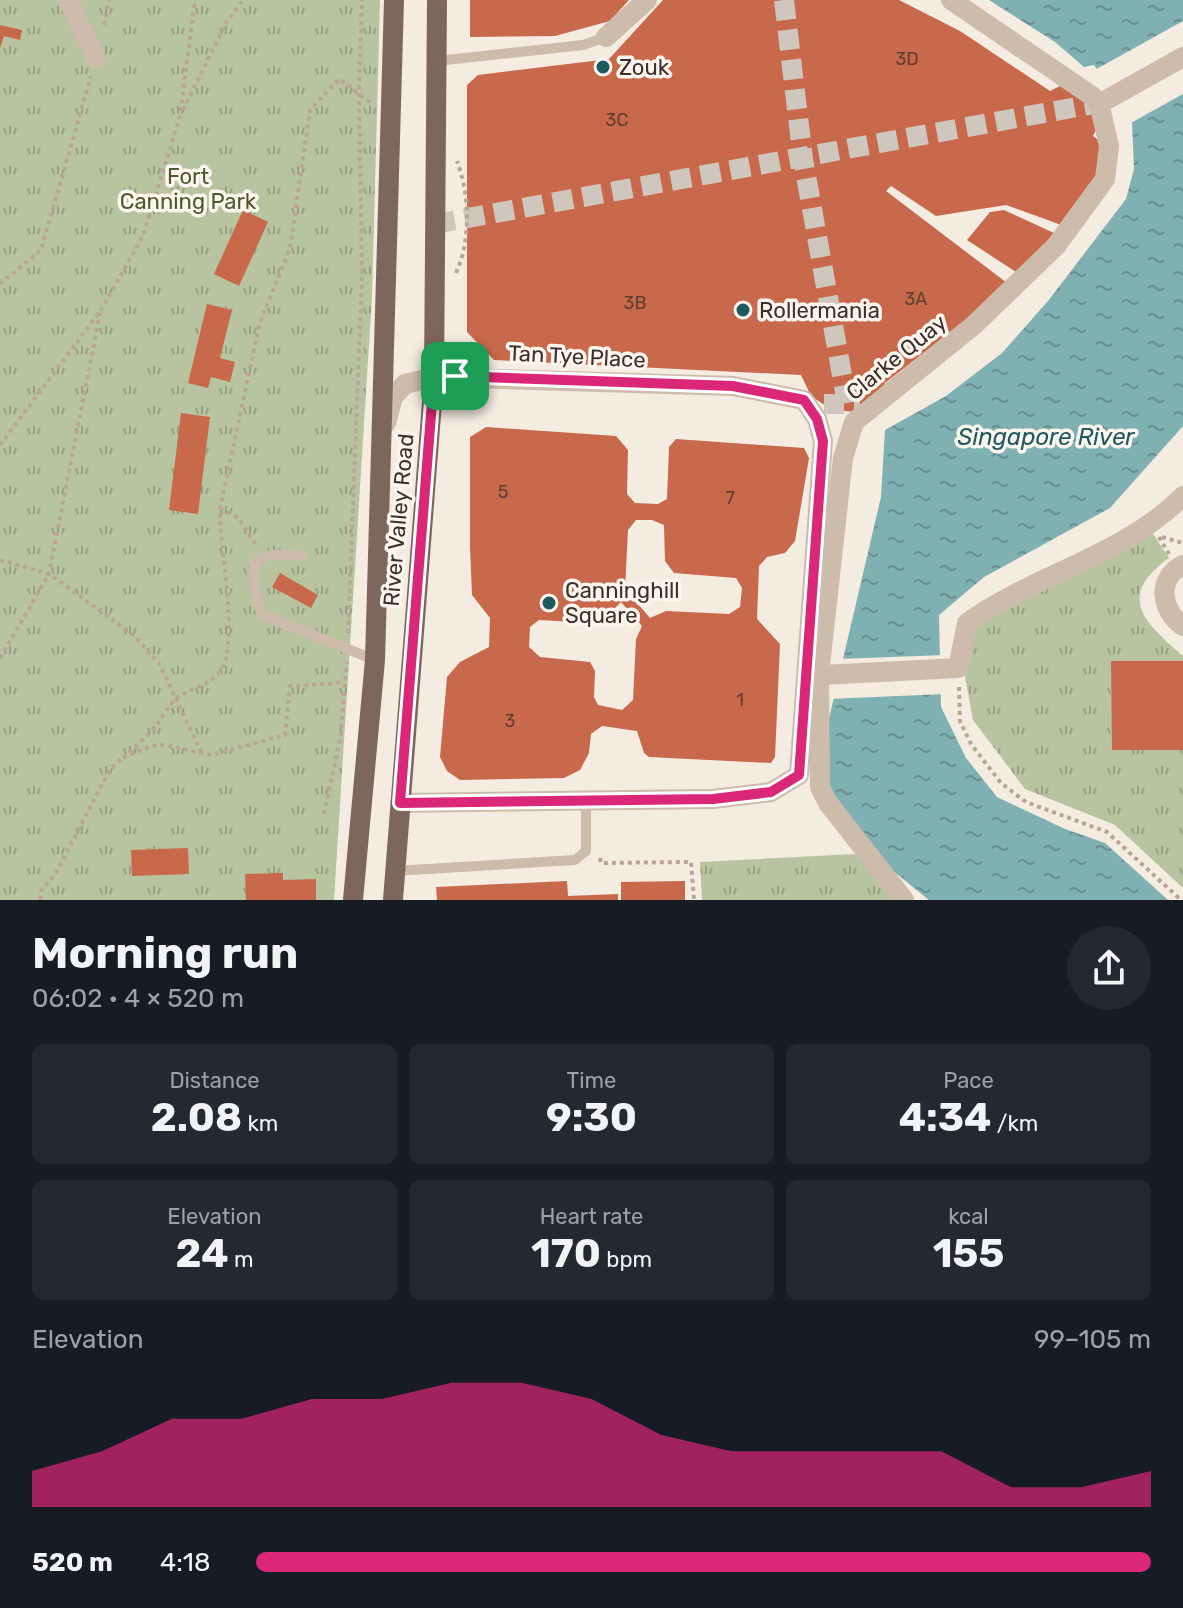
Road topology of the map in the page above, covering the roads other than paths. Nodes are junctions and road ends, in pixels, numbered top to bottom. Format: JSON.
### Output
{"nodes":[{"id":1,"x":68,"y":0,"type":"edge"},
{"id":2,"x":394,"y":0,"type":"edge"},
{"id":3,"x":437,"y":0,"type":"edge"},
{"id":4,"x":647,"y":0,"type":"edge"},
{"id":5,"x":951,"y":0,"type":"edge"},
{"id":6,"x":606,"y":37,"type":"joint"},
{"id":7,"x":1183,"y":57,"type":"edge"},
{"id":8,"x":96,"y":58,"type":"road end"},
{"id":9,"x":437,"y":61,"type":"junction"},
{"id":10,"x":1105,"y":106,"type":"junction"},
{"id":11,"x":434,"y":377,"type":"junction"},
{"id":12,"x":381,"y":447,"type":"junction"},
{"id":13,"x":1183,"y":497,"type":"edge"},
{"id":14,"x":302,"y":556,"type":"dead end"},
{"id":15,"x":1180,"y":566,"type":"edge"},
{"id":16,"x":1183,"y":626,"type":"edge"},
{"id":17,"x":375,"y":660,"type":"junction"},
{"id":18,"x":832,"y":675,"type":"dead end"},
{"id":19,"x":586,"y":799,"type":"junction"},
{"id":20,"x":400,"y":803,"type":"junction"},
{"id":21,"x":395,"y":871,"type":"junction"},
{"id":22,"x":353,"y":899,"type":"edge"},
{"id":23,"x":393,"y":900,"type":"edge"},
{"id":24,"x":904,"y":900,"type":"edge"}],
"edges":[{"from":1,"to":8,"type":"street"},
{"from":2,"to":12,"type":"main road","name":"River Valley Road"},
{"from":3,"to":9,"type":"main road","name":"River Valley Road"},
{"from":4,"to":6,"type":"street"},
{"from":5,"to":10,"type":"street"},
{"from":6,"to":9,"type":"lane"},
{"from":7,"to":10,"type":"street"},
{"from":9,"to":11,"type":"main road","name":"River Valley Road"},
{"from":10,"to":24,"type":"street","name":"Clarke Quay"},
{"from":11,"to":12,"type":"street","name":"Tan Tye Place"},
{"from":11,"to":19,"type":"street","name":"Tan Tye Place"},
{"from":11,"to":20,"type":"main road","name":"River Valley Road"},
{"from":12,"to":17,"type":"main road","name":"River Valley Road"},
{"from":13,"to":18,"type":"street"},
{"from":14,"to":17,"type":"lane"},
{"from":15,"to":16,"type":"street"},
{"from":17,"to":22,"type":"main road","name":"River Valley Road"},
{"from":19,"to":20,"type":"street"},
{"from":19,"to":21,"type":"lane"},
{"from":20,"to":21,"type":"main road","name":"River Valley Road"},
{"from":21,"to":23,"type":"main road","name":"River Valley Road"}]}
